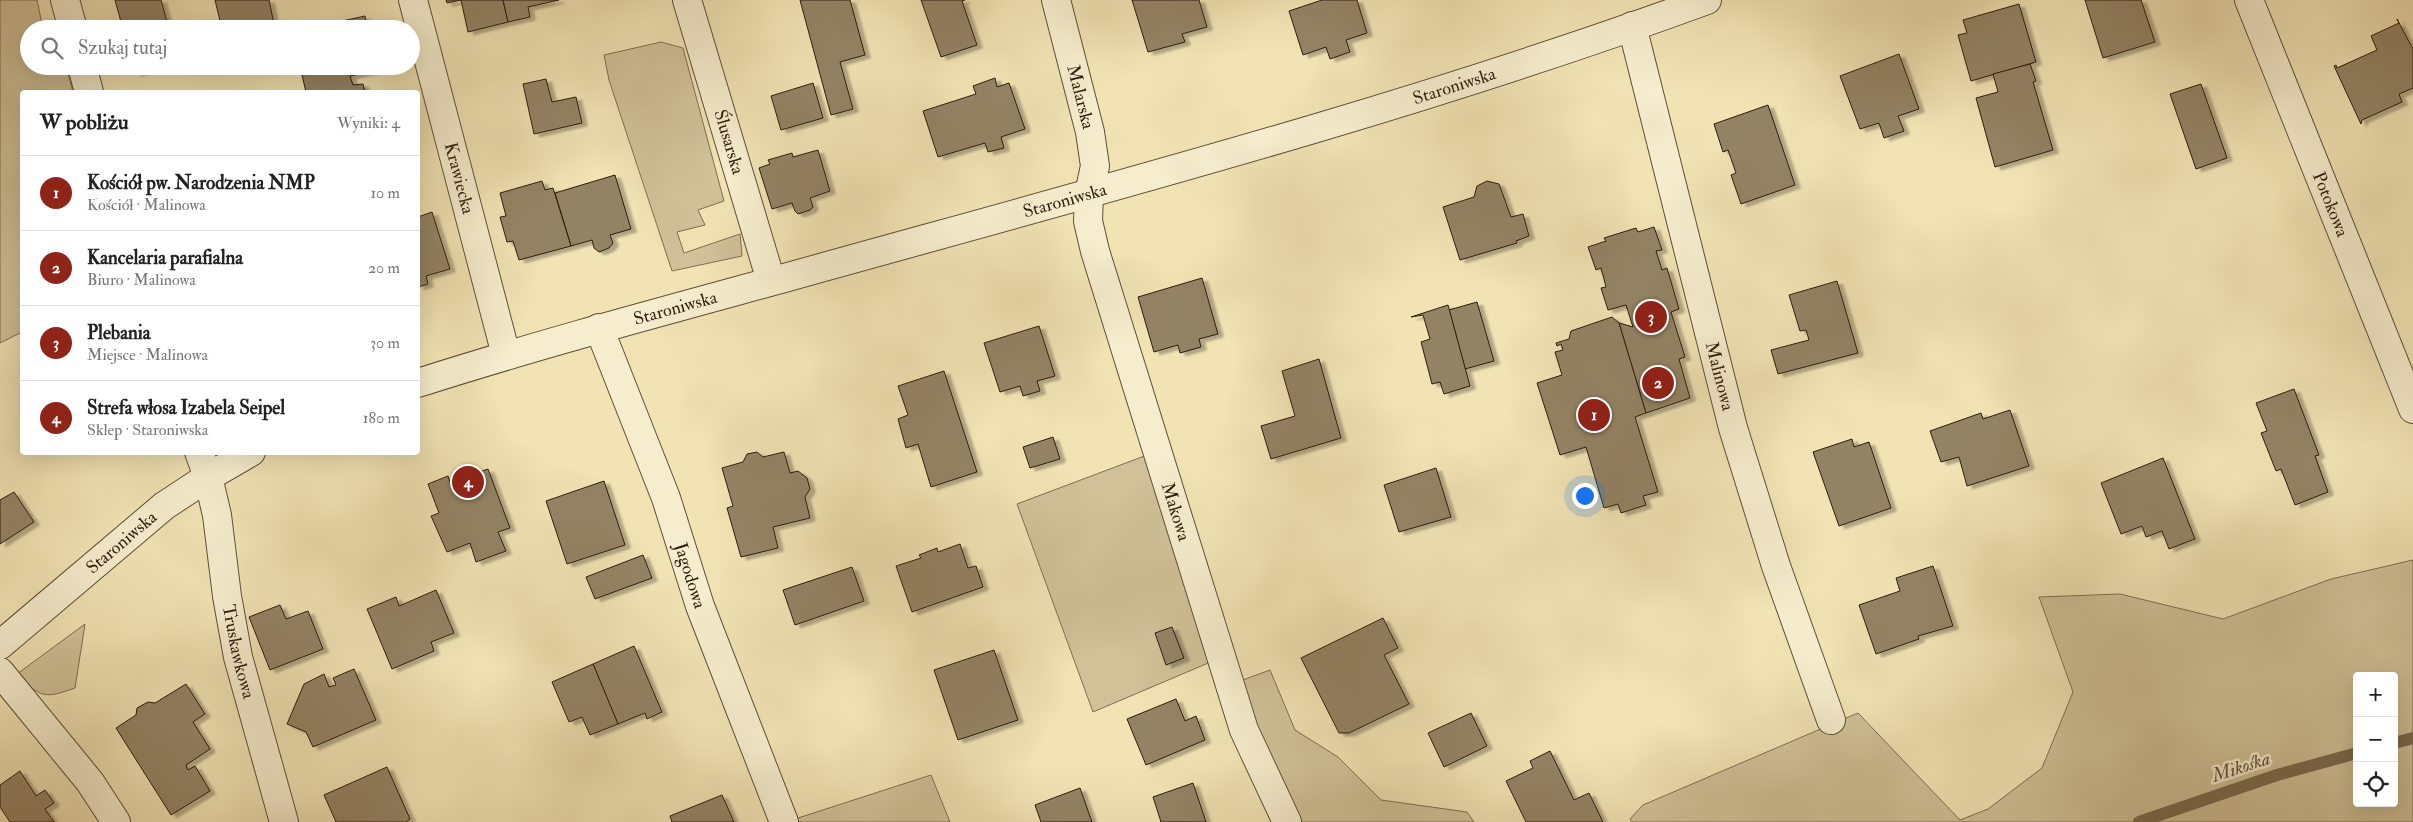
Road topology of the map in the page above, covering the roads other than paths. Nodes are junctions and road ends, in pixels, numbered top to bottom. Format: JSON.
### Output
{"nodes":[{"id":1,"x":65,"y":0,"type":"edge"},
{"id":2,"x":413,"y":0,"type":"edge"},
{"id":3,"x":687,"y":0,"type":"edge"},
{"id":4,"x":1056,"y":0,"type":"edge"},
{"id":5,"x":1707,"y":0,"type":"edge"},
{"id":6,"x":2249,"y":0,"type":"edge"},
{"id":7,"x":1670,"y":6,"type":"edge"},
{"id":8,"x":71,"y":20,"type":"edge"},
{"id":9,"x":418,"y":20,"type":"edge"},
{"id":10,"x":1632,"y":26,"type":"junction"},
{"id":11,"x":420,"y":27,"type":"edge"},
{"id":12,"x":84,"y":75,"type":"edge"},
{"id":13,"x":88,"y":90,"type":"edge"},
{"id":14,"x":1089,"y":194,"type":"junction"},
{"id":15,"x":771,"y":281,"type":"junction"},
{"id":16,"x":599,"y":328,"type":"junction"},
{"id":17,"x":506,"y":355,"type":"junction"},
{"id":18,"x":420,"y":382,"type":"edge"},
{"id":19,"x":2413,"y":409,"type":"edge"},
{"id":20,"x":240,"y":455,"type":"edge"},
{"id":21,"x":203,"y":465,"type":"edge"},
{"id":22,"x":0,"y":645,"type":"edge"},
{"id":23,"x":0,"y":672,"type":"edge"},
{"id":24,"x":1831,"y":720,"type":"dead end"},
{"id":25,"x":116,"y":822,"type":"edge"},
{"id":26,"x":284,"y":822,"type":"edge"},
{"id":27,"x":784,"y":822,"type":"edge"},
{"id":28,"x":1287,"y":822,"type":"edge"}],
"edges":[{"from":1,"to":8,"type":"street"},
{"from":2,"to":9,"type":"street","name":"Krawiecka"},
{"from":3,"to":15,"type":"street","name":"Ślusarska"},
{"from":4,"to":14,"type":"street","name":"Malarska"},
{"from":5,"to":7,"type":"street","name":"Staroniwska"},
{"from":6,"to":19,"type":"street","name":"Potokowa"},
{"from":7,"to":10,"type":"street","name":"Staroniwska"},
{"from":10,"to":14,"type":"street","name":"Staroniwska"},
{"from":10,"to":24,"type":"street","name":"Malinowa"},
{"from":11,"to":17,"type":"street","name":"Krawiecka"},
{"from":12,"to":13,"type":"street"},
{"from":14,"to":15,"type":"street","name":"Staroniwska"},
{"from":14,"to":28,"type":"street","name":"Makowa"},
{"from":15,"to":16,"type":"street","name":"Staroniwska"},
{"from":16,"to":17,"type":"street","name":"Staroniwska"},
{"from":16,"to":27,"type":"street","name":"Jagodowa"},
{"from":17,"to":18,"type":"street","name":"Staroniwska"},
{"from":20,"to":21,"type":"street","name":"Staroniwska"},
{"from":21,"to":22,"type":"street","name":"Staroniwska"},
{"from":21,"to":26,"type":"street","name":"Truskawkowa"},
{"from":23,"to":25,"type":"street"}]}
